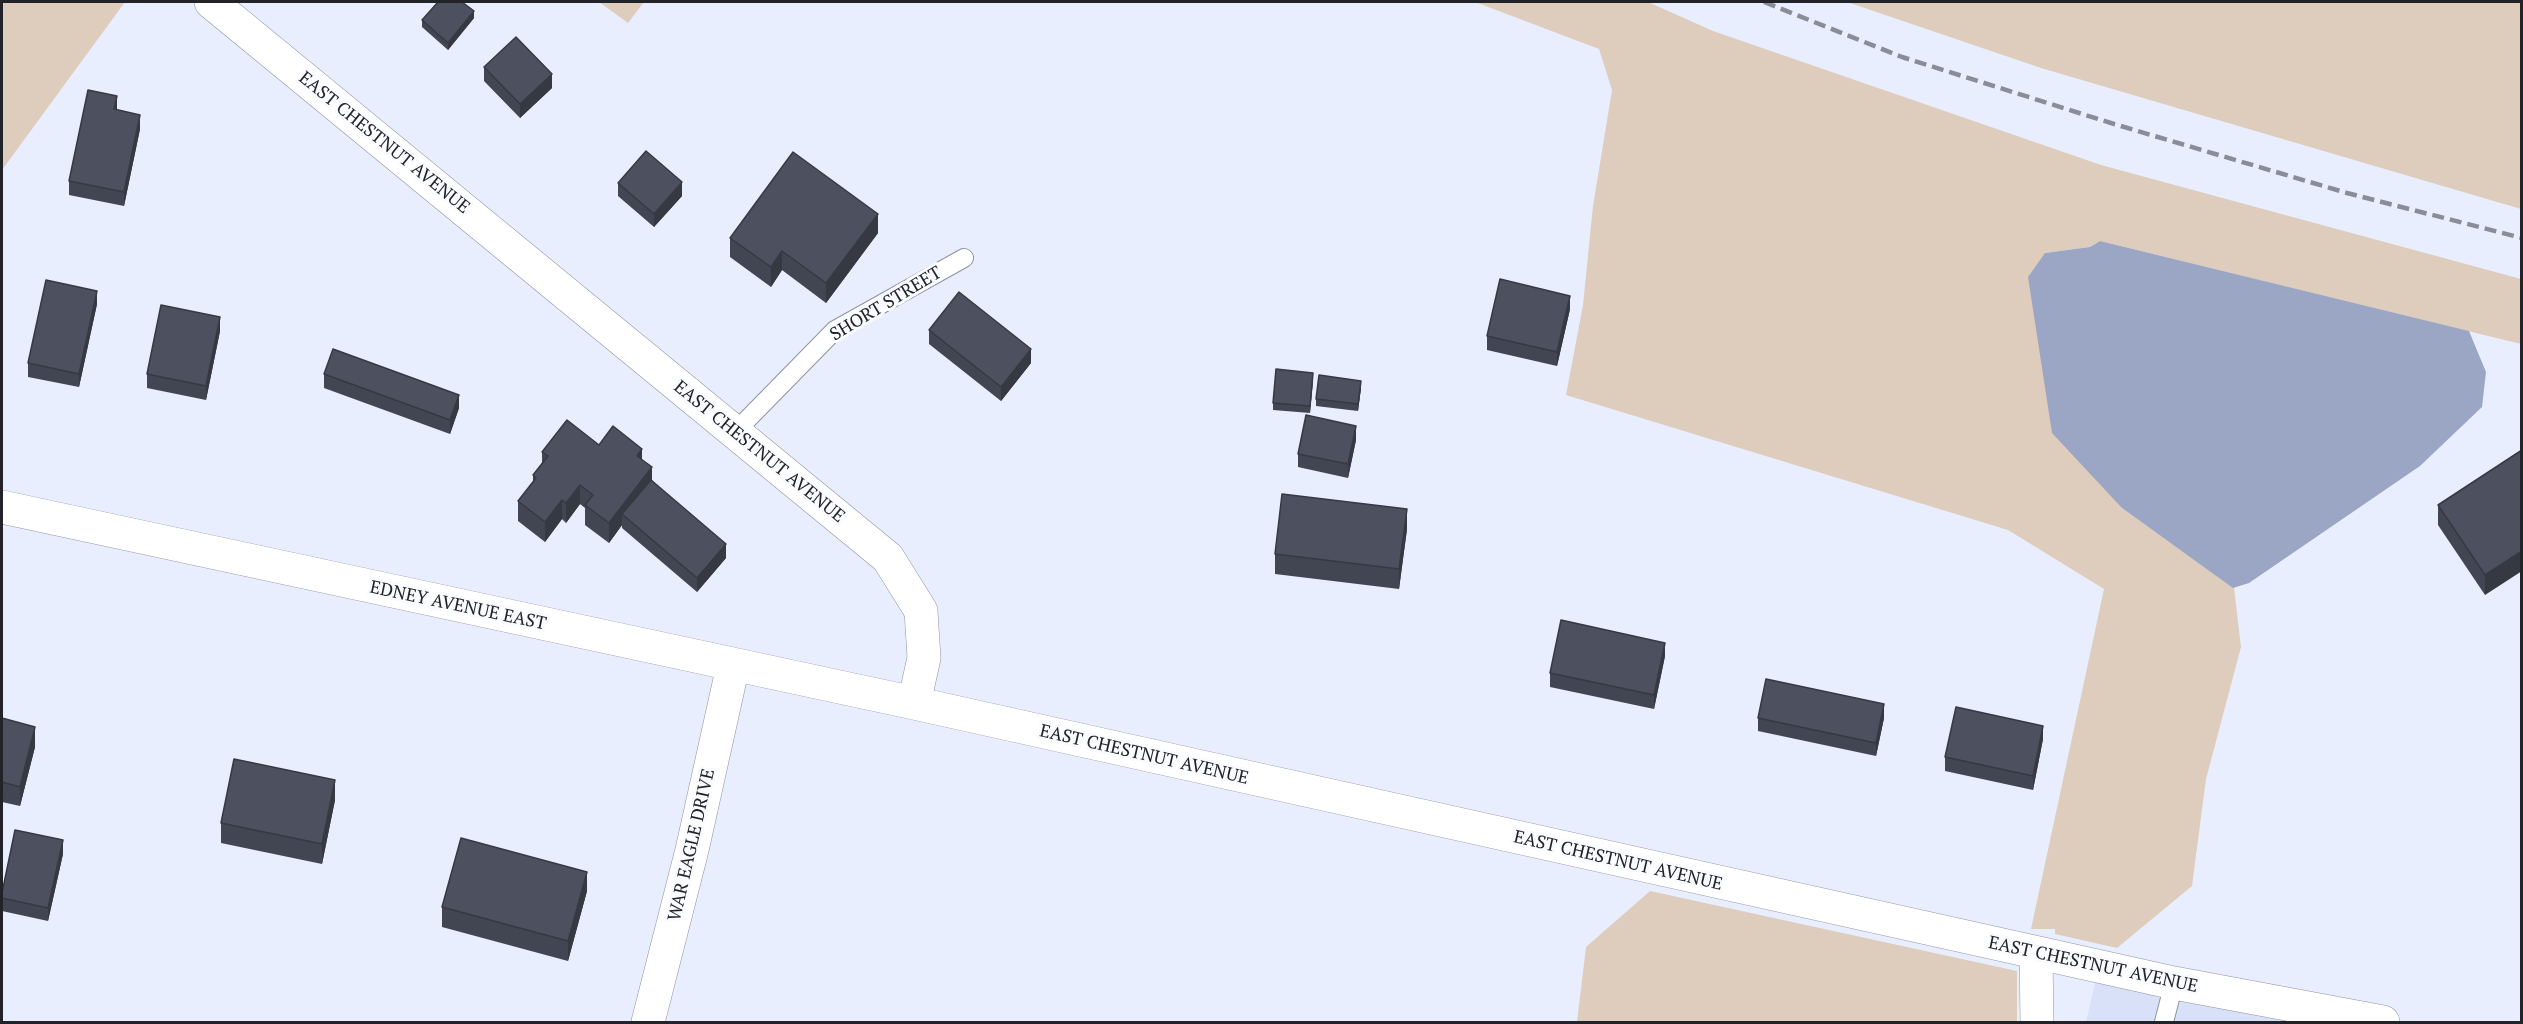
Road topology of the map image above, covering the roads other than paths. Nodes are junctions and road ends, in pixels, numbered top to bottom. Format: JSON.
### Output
{"nodes":[{"id":1,"x":211,"y":2,"type":"edge"},
{"id":2,"x":964,"y":258,"type":"dead end"},
{"id":3,"x":735,"y":432,"type":"junction"},
{"id":4,"x":2,"y":507,"type":"edge"},
{"id":5,"x":733,"y":666,"type":"junction"},
{"id":6,"x":914,"y":703,"type":"junction"},
{"id":7,"x":2036,"y":953,"type":"junction"},
{"id":8,"x":2174,"y":983,"type":"junction"},
{"id":9,"x":648,"y":1023,"type":"edge"},
{"id":10,"x":2037,"y":1023,"type":"edge"},
{"id":11,"x":2163,"y":1023,"type":"edge"},
{"id":12,"x":2383,"y":1023,"type":"edge"}],
"edges":[{"from":1,"to":3,"type":"street","name":"EAST CHESTNUT AVENUE"},
{"from":2,"to":3,"type":"lane","name":"SHORT STREET"},
{"from":3,"to":6,"type":"street","name":"EAST CHESTNUT AVENUE"},
{"from":4,"to":5,"type":"street","name":"EDNEY AVENUE EAST"},
{"from":5,"to":6,"type":"street","name":"EDNEY AVENUE EAST"},
{"from":5,"to":9,"type":"street","name":"WAR EAGLE DRIVE"},
{"from":6,"to":7,"type":"street","name":"EAST CHESTNUT AVENUE"},
{"from":7,"to":8,"type":"street","name":"EAST CHESTNUT AVENUE"},
{"from":7,"to":10,"type":"street"},
{"from":8,"to":11,"type":"lane"},
{"from":8,"to":12,"type":"street","name":"EAST CHESTNUT AVENUE"}]}
